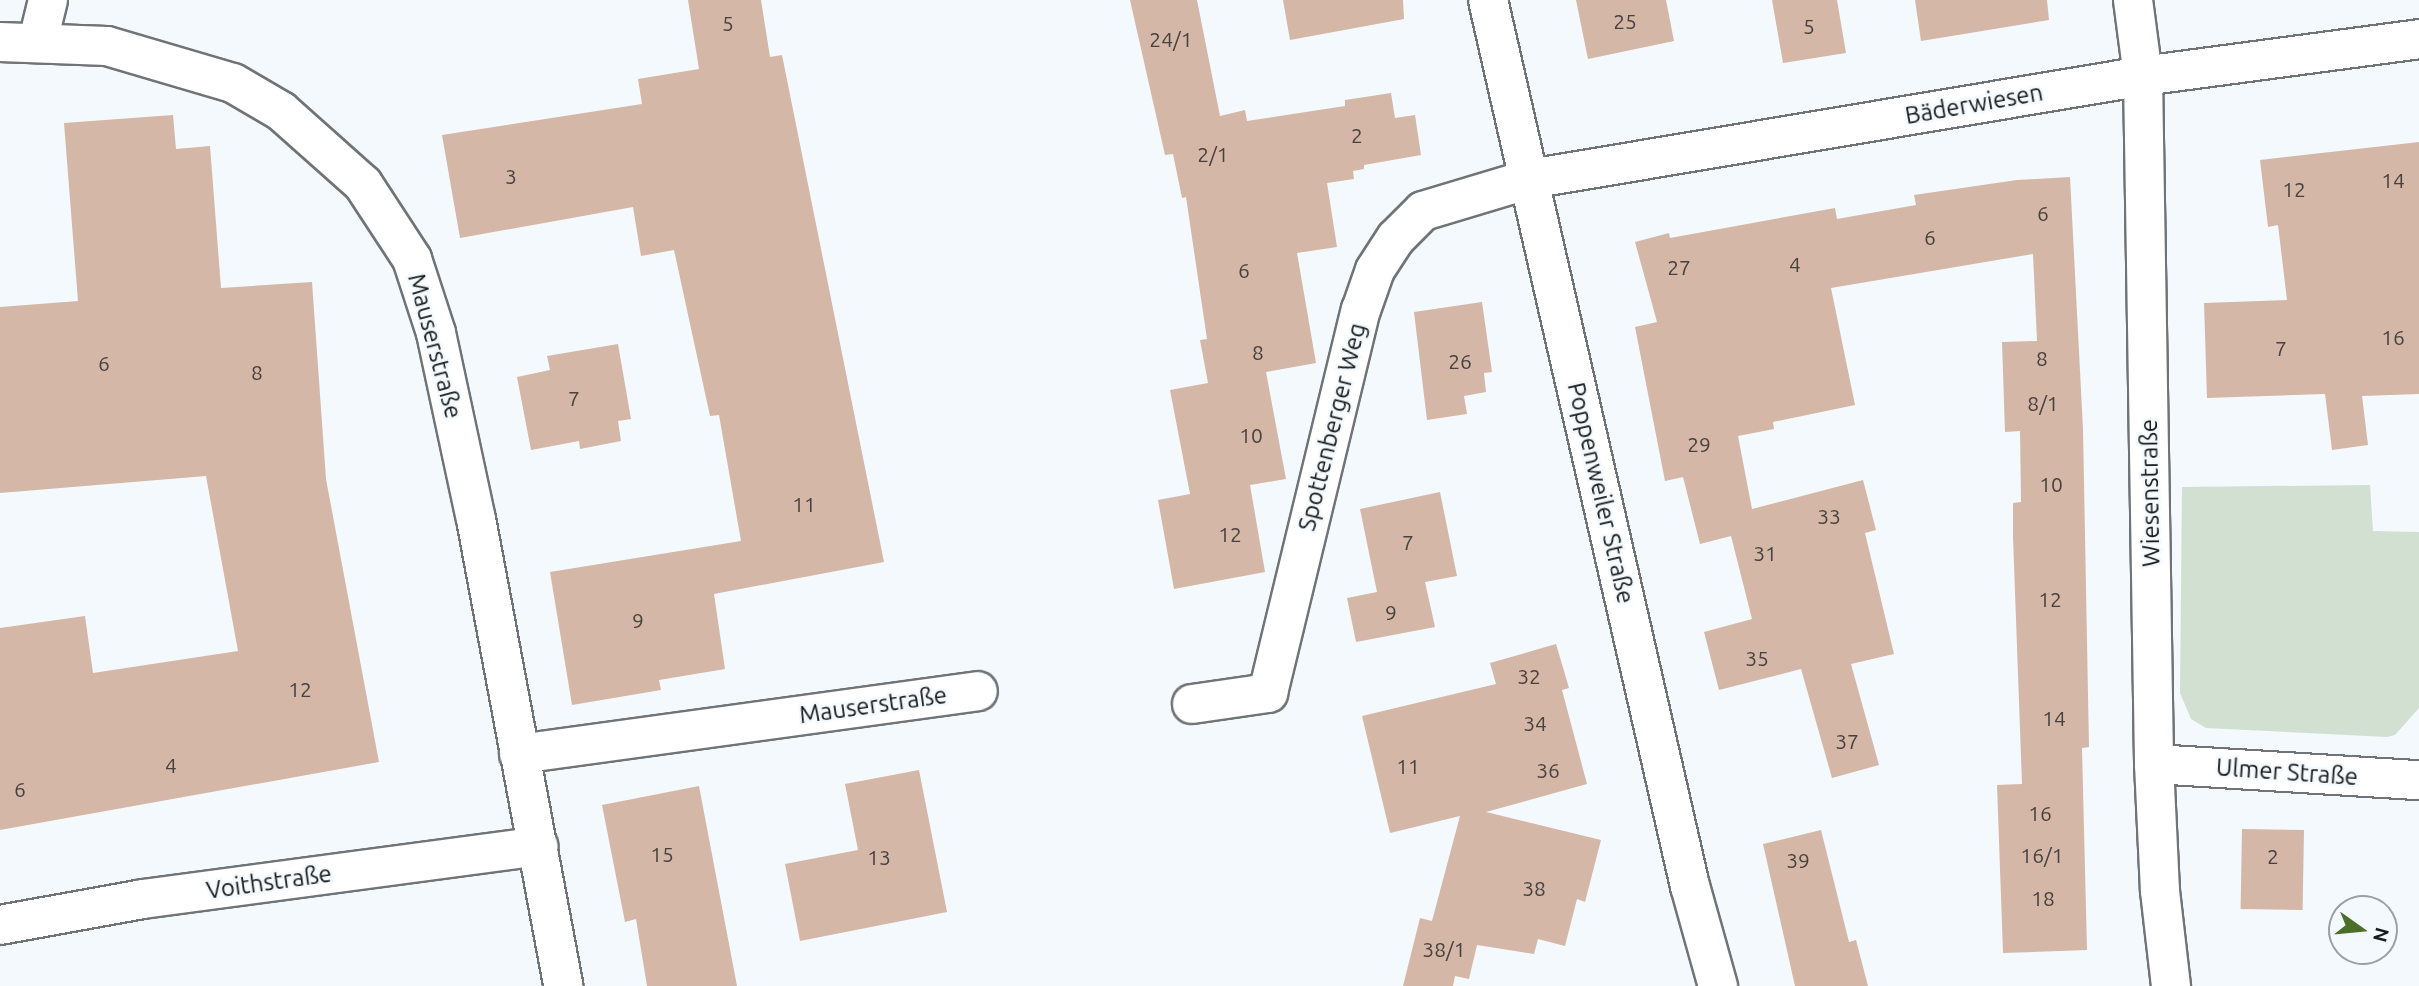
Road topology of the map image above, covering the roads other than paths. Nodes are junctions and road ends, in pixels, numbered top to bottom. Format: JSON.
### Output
{"nodes":[{"id":1,"x":48,"y":0,"type":"edge"},
{"id":2,"x":1488,"y":0,"type":"edge"},
{"id":3,"x":2133,"y":0,"type":"edge"},
{"id":4,"x":2419,"y":39,"type":"edge"},
{"id":5,"x":38,"y":40,"type":"junction"},
{"id":6,"x":0,"y":42,"type":"edge"},
{"id":7,"x":2143,"y":76,"type":"junction"},
{"id":8,"x":1530,"y":179,"type":"junction"},
{"id":9,"x":978,"y":691,"type":"dead end"},
{"id":10,"x":1192,"y":704,"type":"dead end"},
{"id":11,"x":519,"y":754,"type":"junction"},
{"id":12,"x":2154,"y":764,"type":"junction"},
{"id":13,"x":2419,"y":780,"type":"edge"},
{"id":14,"x":538,"y":846,"type":"junction"},
{"id":15,"x":0,"y":925,"type":"edge"},
{"id":16,"x":563,"y":986,"type":"edge"},
{"id":17,"x":1718,"y":986,"type":"edge"},
{"id":18,"x":2171,"y":986,"type":"edge"}],
"edges":[{"from":1,"to":5,"type":"street"},
{"from":2,"to":8,"type":"street","name":"Poppenweiler Straße"},
{"from":3,"to":7,"type":"street","name":"Wiesenstraße"},
{"from":4,"to":7,"type":"street","name":"Bäderwiesen"},
{"from":5,"to":6,"type":"street","name":"Mauserstraße"},
{"from":5,"to":11,"type":"street","name":"Mauserstraße"},
{"from":7,"to":8,"type":"street","name":"Bäderwiesen"},
{"from":7,"to":12,"type":"street","name":"Wiesenstraße"},
{"from":8,"to":10,"type":"street","name":"Spottenberger Weg"},
{"from":8,"to":17,"type":"street","name":"Poppenweiler Straße"},
{"from":9,"to":11,"type":"street","name":"Mauserstraße"},
{"from":11,"to":14,"type":"street","name":"Mauserstraße"},
{"from":12,"to":13,"type":"street","name":"Ulmer Straße"},
{"from":12,"to":18,"type":"street","name":"Wiesenstraße"},
{"from":14,"to":15,"type":"street","name":"Voithstraße"},
{"from":14,"to":16,"type":"street","name":"Mauserstraße"}]}
